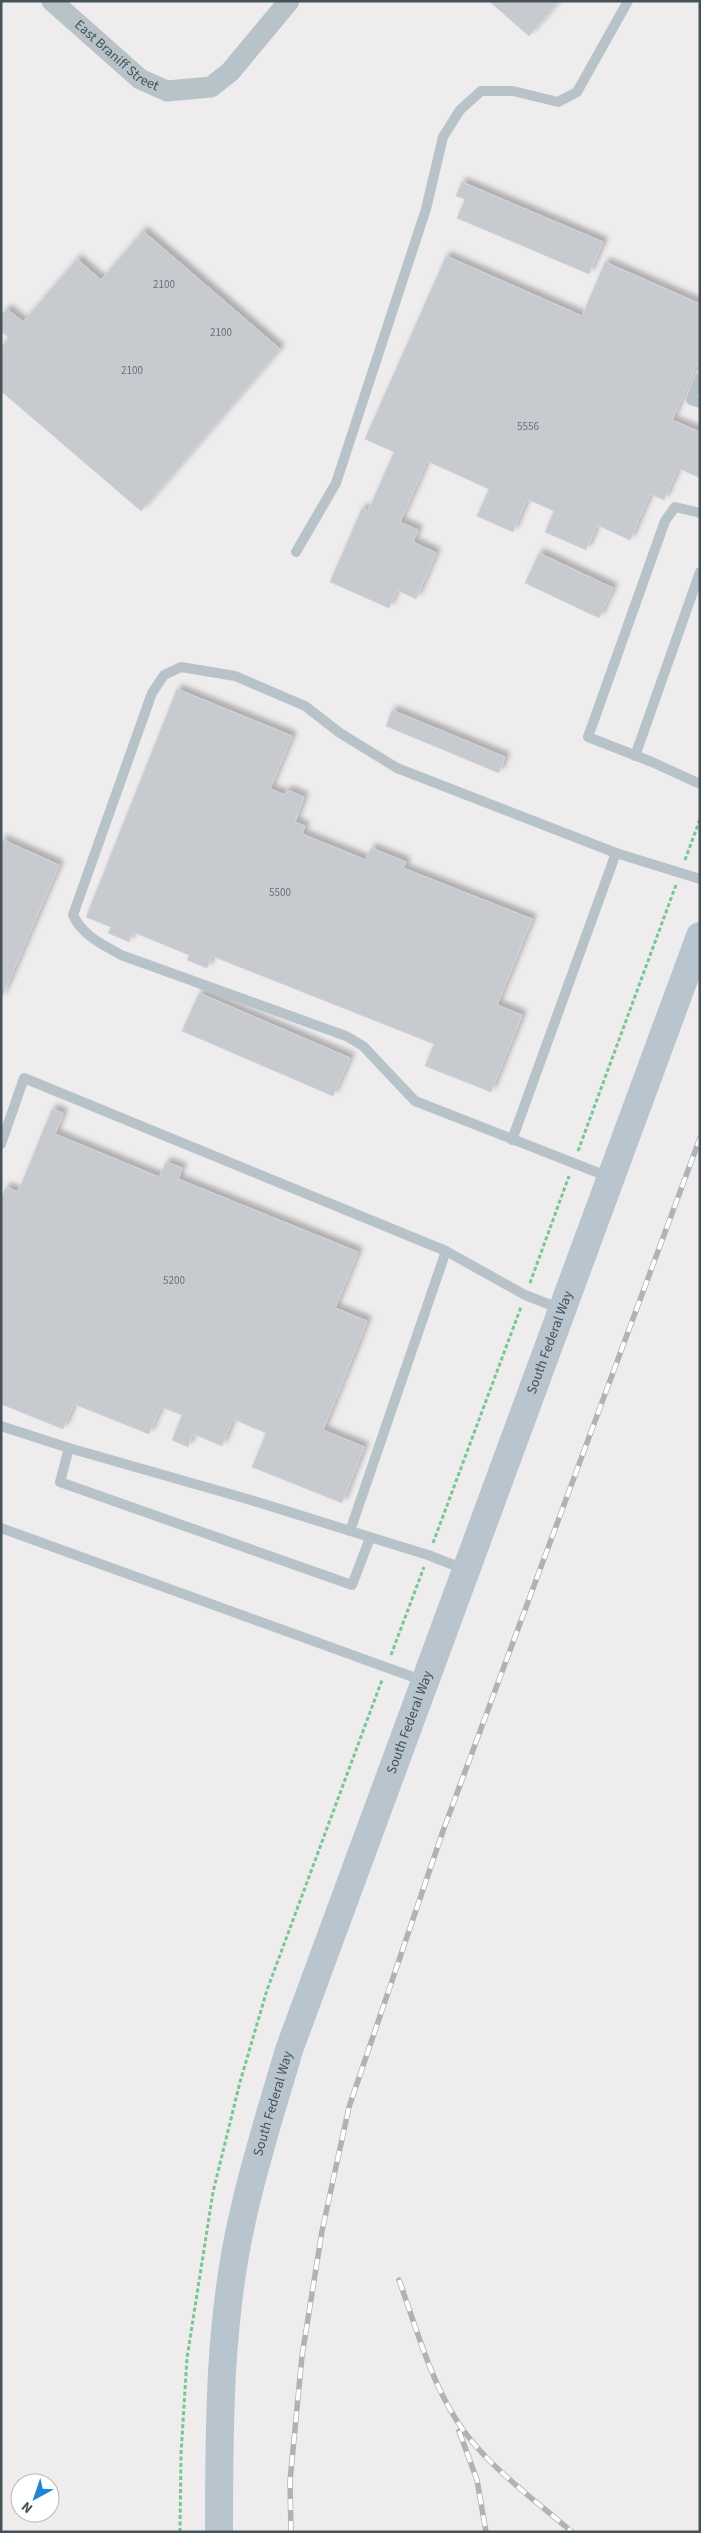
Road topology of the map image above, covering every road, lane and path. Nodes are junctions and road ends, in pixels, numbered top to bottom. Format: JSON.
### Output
{"nodes":[{"id":1,"x":52,"y":1,"type":"edge"},
{"id":2,"x":288,"y":1,"type":"edge"},
{"id":3,"x":628,"y":1,"type":"edge"},
{"id":4,"x":700,"y":378,"type":"edge"},
{"id":5,"x":700,"y":403,"type":"edge"},
{"id":6,"x":700,"y":513,"type":"edge"},
{"id":7,"x":296,"y":552,"type":"dead end"},
{"id":8,"x":700,"y":572,"type":"edge"},
{"id":9,"x":635,"y":756,"type":"junction"},
{"id":10,"x":700,"y":784,"type":"edge"},
{"id":11,"x":616,"y":853,"type":"junction"},
{"id":12,"x":700,"y":879,"type":"edge"},
{"id":13,"x":700,"y":936,"type":"edge"},
{"id":14,"x":512,"y":1140,"type":"junction"},
{"id":15,"x":1,"y":1144,"type":"edge"},
{"id":16,"x":610,"y":1178,"type":"junction"},
{"id":17,"x":446,"y":1251,"type":"junction"},
{"id":18,"x":561,"y":1309,"type":"junction"},
{"id":19,"x":1,"y":1426,"type":"edge"},
{"id":20,"x":69,"y":1448,"type":"junction"},
{"id":21,"x":1,"y":1528,"type":"edge"},
{"id":22,"x":350,"y":1532,"type":"junction"},
{"id":23,"x":370,"y":1538,"type":"junction"},
{"id":24,"x":465,"y":1570,"type":"junction"},
{"id":25,"x":424,"y":1681,"type":"junction"},
{"id":26,"x":219,"y":2532,"type":"edge"}],
"edges":[{"from":1,"to":2,"type":"street","name":"East Braniff Street"},
{"from":3,"to":7,"type":"lane"},
{"from":4,"to":5,"type":"lane"},
{"from":6,"to":9,"type":"lane"},
{"from":8,"to":9,"type":"lane"},
{"from":9,"to":10,"type":"lane"},
{"from":11,"to":12,"type":"lane"},
{"from":11,"to":14,"type":"lane"},
{"from":11,"to":14,"type":"lane"},
{"from":13,"to":16,"type":"main road","name":"South Federal Way"},
{"from":14,"to":16,"type":"lane"},
{"from":15,"to":17,"type":"lane"},
{"from":16,"to":18,"type":"main road","name":"South Federal Way"},
{"from":17,"to":18,"type":"lane"},
{"from":17,"to":22,"type":"lane"},
{"from":18,"to":24,"type":"main road","name":"South Federal Way"},
{"from":19,"to":20,"type":"lane"},
{"from":20,"to":22,"type":"lane"},
{"from":20,"to":23,"type":"lane"},
{"from":21,"to":25,"type":"lane"},
{"from":22,"to":23,"type":"lane"},
{"from":23,"to":24,"type":"lane"},
{"from":24,"to":25,"type":"main road","name":"South Federal Way"},
{"from":25,"to":26,"type":"main road","name":"South Federal Way"}]}
